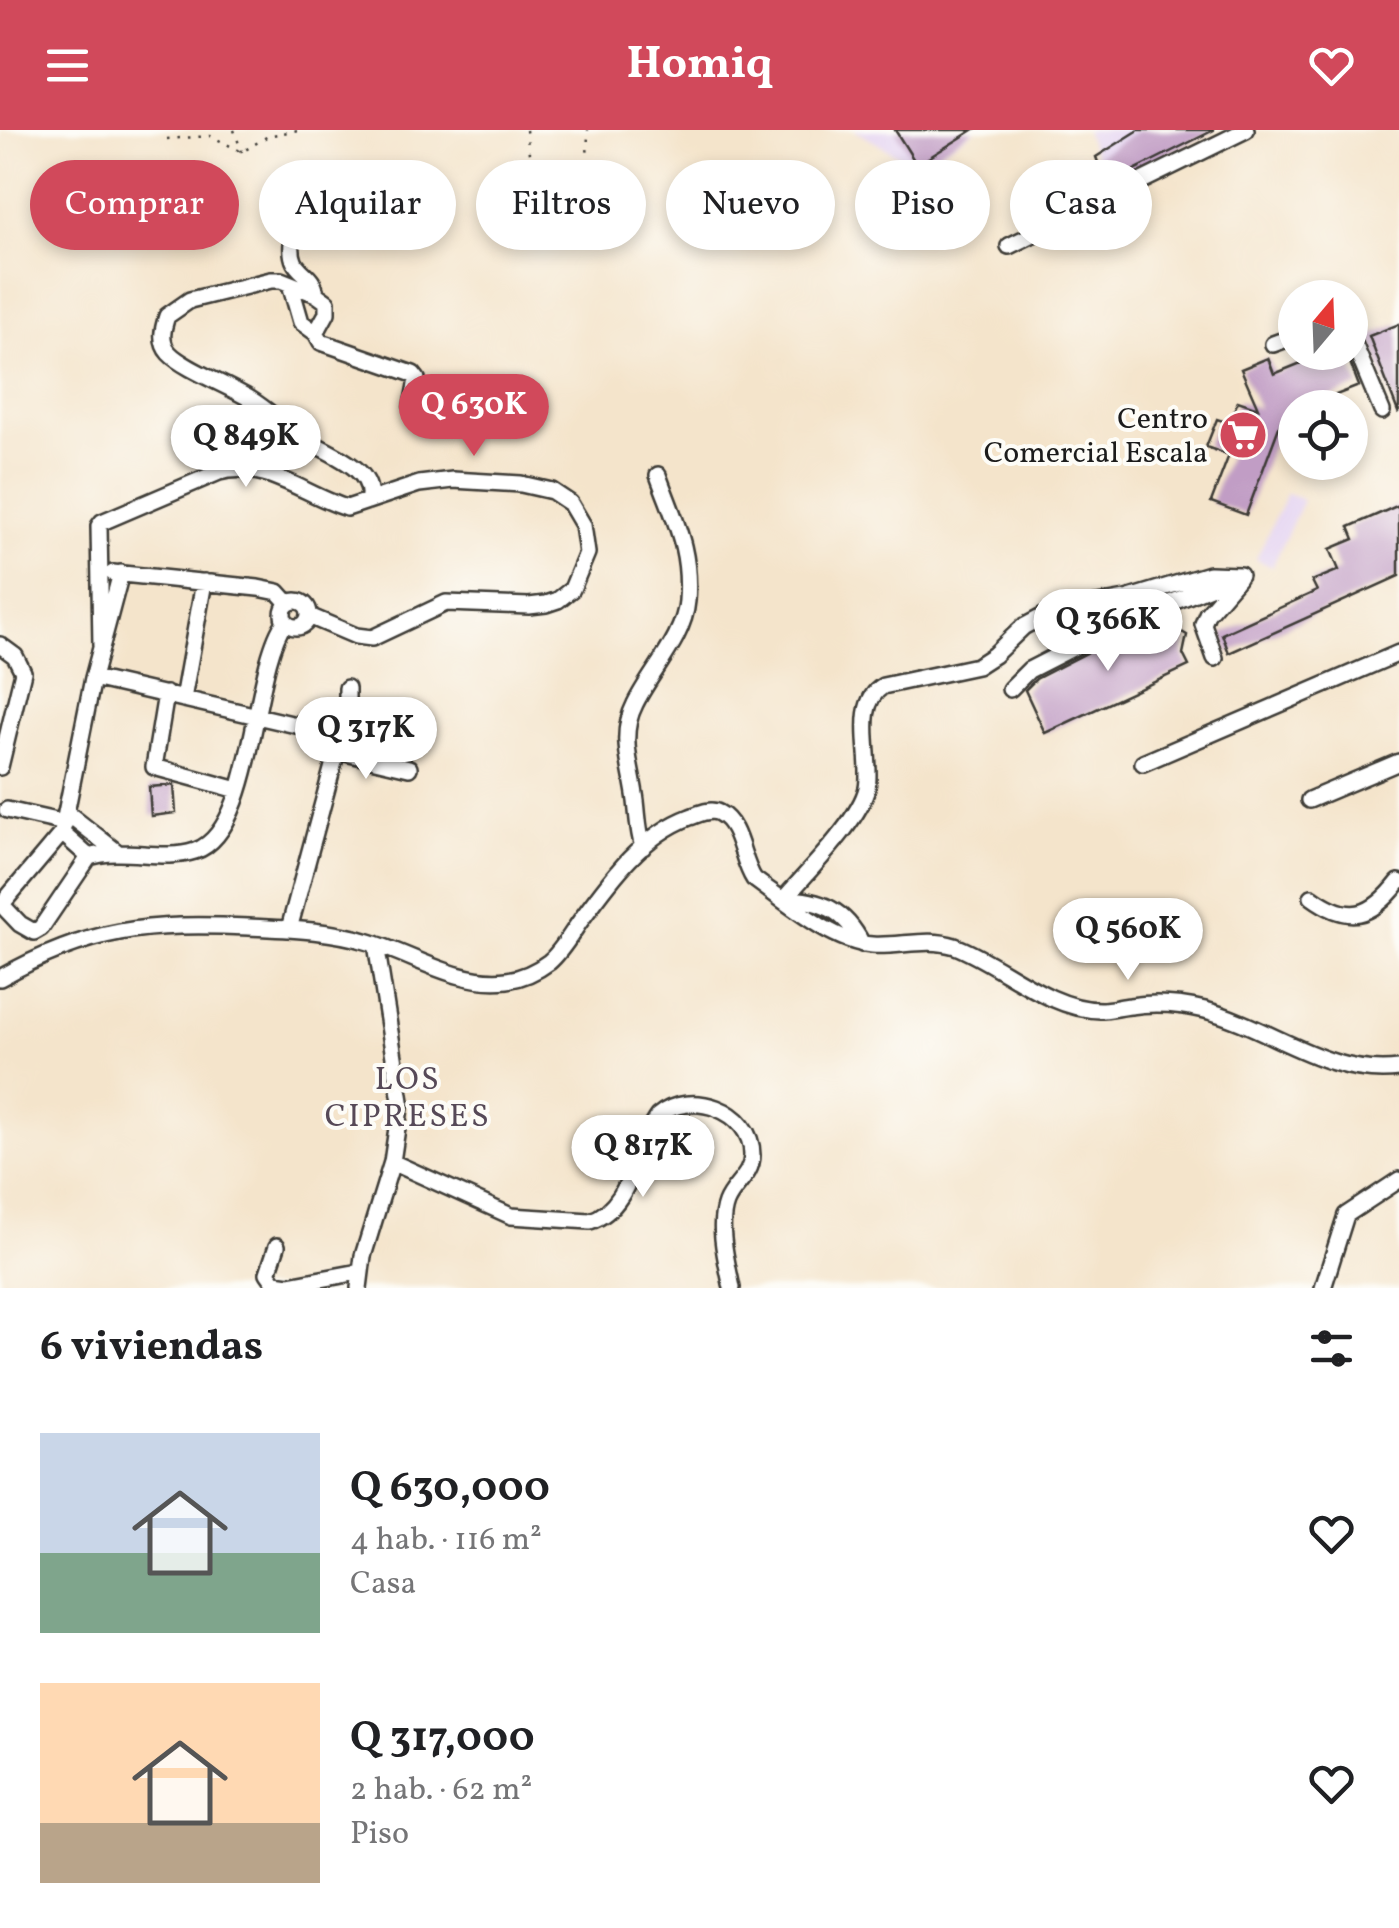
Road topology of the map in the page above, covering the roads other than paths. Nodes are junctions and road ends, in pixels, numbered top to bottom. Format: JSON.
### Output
{"nodes":[{"id":1,"x":1246,"y":130,"type":"edge"},
{"id":2,"x":1009,"y":246,"type":"dead end"},
{"id":3,"x":292,"y":250,"type":"edge"},
{"id":4,"x":290,"y":284,"type":"junction"},
{"id":5,"x":316,"y":294,"type":"junction"},
{"id":6,"x":316,"y":333,"type":"junction"},
{"id":7,"x":1278,"y":342,"type":"edge"},
{"id":8,"x":1273,"y":344,"type":"dead end"},
{"id":9,"x":1365,"y":370,"type":"edge"},
{"id":10,"x":412,"y":407,"type":"dead end"},
{"id":11,"x":1382,"y":411,"type":"dead end"},
{"id":12,"x":658,"y":475,"type":"dead end"},
{"id":13,"x":368,"y":501,"type":"junction"},
{"id":14,"x":100,"y":572,"type":"junction"},
{"id":15,"x":122,"y":574,"type":"junction"},
{"id":16,"x":1240,"y":575,"type":"junction"},
{"id":17,"x":204,"y":582,"type":"junction"},
{"id":18,"x":288,"y":603,"type":"junction"},
{"id":19,"x":309,"y":616,"type":"junction"},
{"id":20,"x":285,"y":622,"type":"junction"},
{"id":21,"x":0,"y":645,"type":"edge"},
{"id":22,"x":100,"y":646,"type":"junction"},
{"id":23,"x":1399,"y":653,"type":"edge"},
{"id":24,"x":1215,"y":658,"type":"dead end"},
{"id":25,"x":93,"y":678,"type":"junction"},
{"id":26,"x":347,"y":688,"type":"dead end"},
{"id":27,"x":1010,"y":688,"type":"dead end"},
{"id":28,"x":166,"y":694,"type":"junction"},
{"id":29,"x":183,"y":699,"type":"junction"},
{"id":30,"x":257,"y":716,"type":"junction"},
{"id":31,"x":322,"y":732,"type":"dead end"},
{"id":32,"x":337,"y":751,"type":"junction"},
{"id":33,"x":1399,"y":762,"type":"edge"},
{"id":34,"x":1142,"y":763,"type":"dead end"},
{"id":35,"x":0,"y":767,"type":"edge"},
{"id":36,"x":409,"y":768,"type":"dead end"},
{"id":37,"x":238,"y":790,"type":"junction"},
{"id":38,"x":1308,"y":800,"type":"dead end"},
{"id":39,"x":7,"y":810,"type":"dead end"},
{"id":40,"x":64,"y":823,"type":"junction"},
{"id":41,"x":643,"y":847,"type":"junction"},
{"id":42,"x":117,"y":852,"type":"junction"},
{"id":43,"x":89,"y":857,"type":"junction"},
{"id":44,"x":1399,"y":882,"type":"edge"},
{"id":45,"x":1312,"y":897,"type":"dead end"},
{"id":46,"x":784,"y":898,"type":"junction"},
{"id":47,"x":1,"y":904,"type":"edge"},
{"id":48,"x":289,"y":929,"type":"junction"},
{"id":49,"x":378,"y":952,"type":"junction"},
{"id":50,"x":0,"y":978,"type":"edge"},
{"id":51,"x":1399,"y":1069,"type":"edge"},
{"id":52,"x":392,"y":1162,"type":"junction"},
{"id":53,"x":1399,"y":1180,"type":"edge"},
{"id":54,"x":278,"y":1246,"type":"dead end"},
{"id":55,"x":359,"y":1280,"type":"edge"},
{"id":56,"x":732,"y":1288,"type":"edge"},
{"id":57,"x":1323,"y":1288,"type":"edge"}],
"edges":[{"from":1,"to":2,"type":"street"},
{"from":3,"to":5,"type":"street"},
{"from":4,"to":5,"type":"street"},
{"from":4,"to":6,"type":"street"},
{"from":4,"to":13,"type":"street"},
{"from":5,"to":6,"type":"street"},
{"from":6,"to":10,"type":"street"},
{"from":7,"to":8,"type":"street"},
{"from":9,"to":11,"type":"street"},
{"from":12,"to":41,"type":"street"},
{"from":13,"to":14,"type":"street"},
{"from":13,"to":19,"type":"street"},
{"from":14,"to":15,"type":"street"},
{"from":14,"to":22,"type":"street"},
{"from":15,"to":17,"type":"street"},
{"from":15,"to":22,"type":"street"},
{"from":16,"to":24,"type":"street"},
{"from":16,"to":27,"type":"street"},
{"from":16,"to":46,"type":"street"},
{"from":17,"to":18,"type":"street"},
{"from":17,"to":29,"type":"street"},
{"from":18,"to":19,"type":"street"},
{"from":18,"to":20,"type":"street"},
{"from":19,"to":20,"type":"street"},
{"from":20,"to":30,"type":"street"},
{"from":21,"to":35,"type":"street"},
{"from":22,"to":25,"type":"street"},
{"from":23,"to":34,"type":"street"},
{"from":25,"to":28,"type":"street"},
{"from":25,"to":40,"type":"street"},
{"from":26,"to":32,"type":"street"},
{"from":28,"to":29,"type":"street"},
{"from":28,"to":37,"type":"street"},
{"from":29,"to":30,"type":"street"},
{"from":30,"to":31,"type":"street"},
{"from":30,"to":37,"type":"street"},
{"from":32,"to":36,"type":"street"},
{"from":32,"to":48,"type":"street"},
{"from":33,"to":38,"type":"street"},
{"from":37,"to":42,"type":"street"},
{"from":39,"to":40,"type":"street"},
{"from":40,"to":42,"type":"street"},
{"from":40,"to":43,"type":"street"},
{"from":40,"to":47,"type":"street"},
{"from":41,"to":46,"type":"street"},
{"from":41,"to":49,"type":"street"},
{"from":42,"to":43,"type":"street"},
{"from":43,"to":47,"type":"street"},
{"from":44,"to":45,"type":"street"},
{"from":46,"to":51,"type":"street"},
{"from":48,"to":49,"type":"street"},
{"from":48,"to":50,"type":"street"},
{"from":49,"to":52,"type":"street"},
{"from":52,"to":55,"type":"street"},
{"from":52,"to":56,"type":"street"},
{"from":53,"to":57,"type":"street"},
{"from":54,"to":55,"type":"street"}]}
